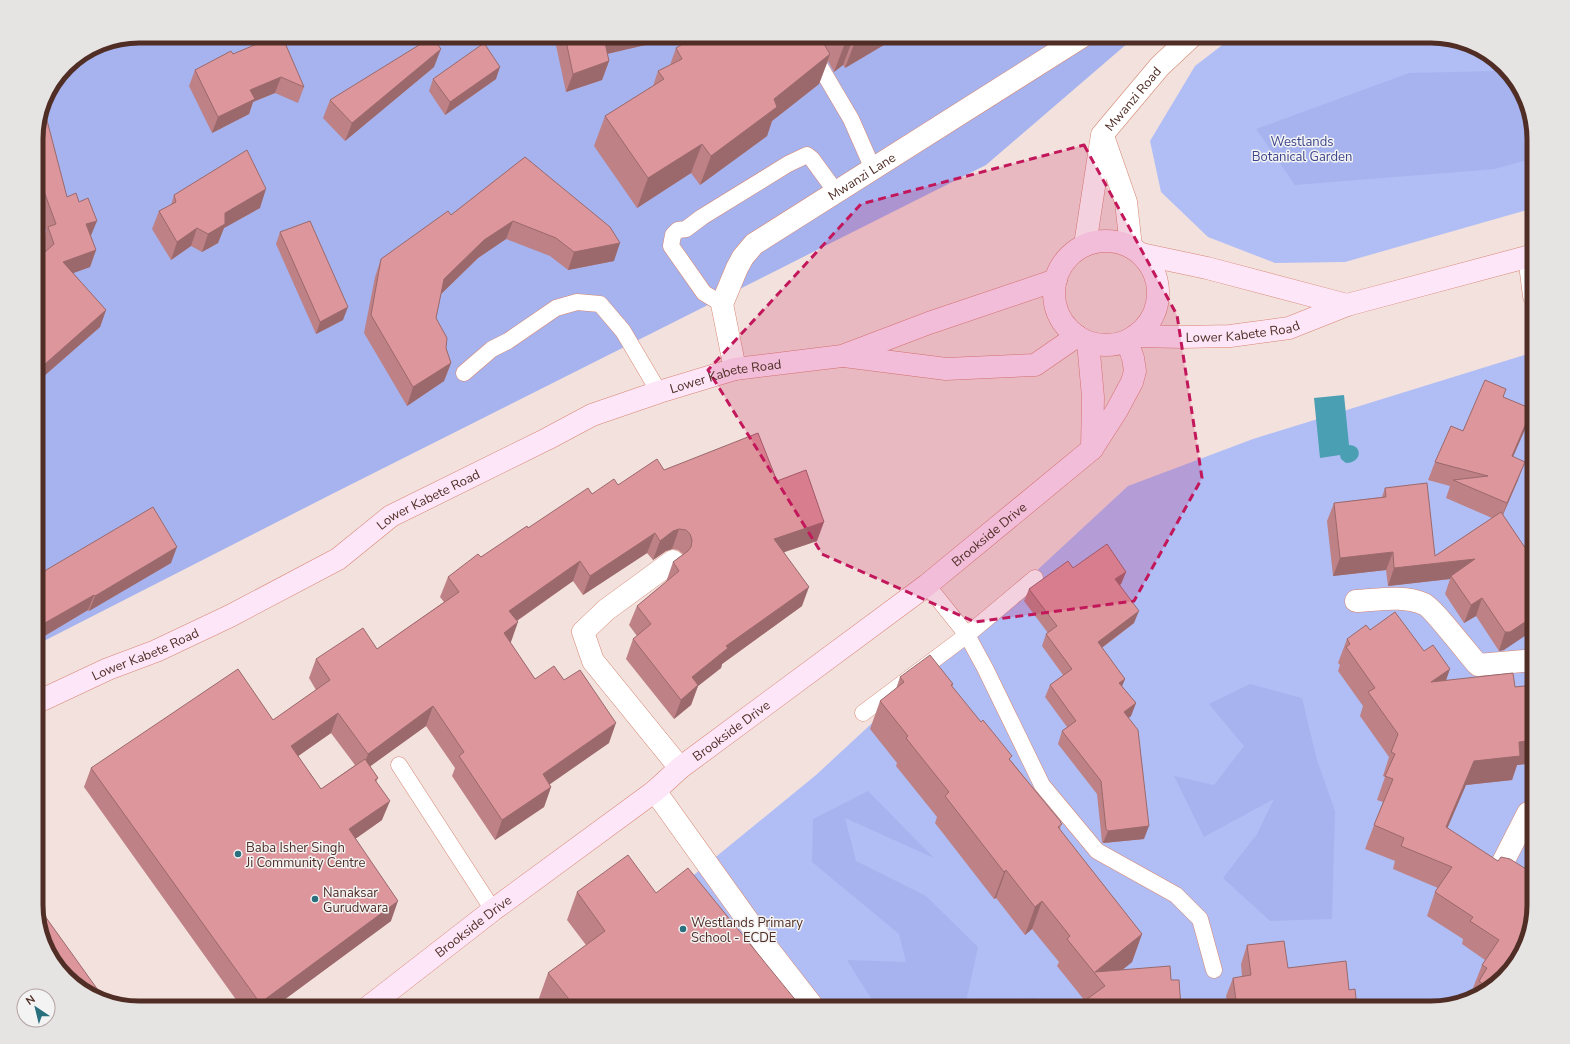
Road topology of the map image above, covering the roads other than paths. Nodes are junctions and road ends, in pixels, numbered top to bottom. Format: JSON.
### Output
{"nodes":[{"id":1,"x":806,"y":43,"type":"edge"},
{"id":2,"x":1072,"y":43,"type":"edge"},
{"id":3,"x":1185,"y":43,"type":"edge"},
{"id":4,"x":1102,"y":135,"type":"junction"},
{"id":5,"x":873,"y":169,"type":"junction"},
{"id":6,"x":836,"y":192,"type":"junction"},
{"id":7,"x":1085,"y":245,"type":"junction"},
{"id":8,"x":1136,"y":250,"type":"junction"},
{"id":9,"x":1527,"y":257,"type":"edge"},
{"id":10,"x":1056,"y":280,"type":"junction"},
{"id":11,"x":722,"y":304,"type":"junction"},
{"id":12,"x":1347,"y":305,"type":"junction"},
{"id":13,"x":1131,"y":338,"type":"junction"},
{"id":14,"x":1083,"y":339,"type":"junction"},
{"id":15,"x":842,"y":356,"type":"junction"},
{"id":16,"x":735,"y":369,"type":"junction"},
{"id":17,"x":464,"y":373,"type":"dead end"},
{"id":18,"x":659,"y":392,"type":"junction"},
{"id":19,"x":1092,"y":449,"type":"junction"},
{"id":20,"x":673,"y":561,"type":"edge"},
{"id":21,"x":1035,"y":578,"type":"dead end"},
{"id":22,"x":927,"y":585,"type":"junction"},
{"id":23,"x":1356,"y":601,"type":"dead end"},
{"id":24,"x":967,"y":635,"type":"junction"},
{"id":25,"x":1527,"y":661,"type":"edge"},
{"id":26,"x":43,"y":699,"type":"edge"},
{"id":27,"x":863,"y":713,"type":"dead end"},
{"id":28,"x":399,"y":766,"type":"dead end"},
{"id":29,"x":680,"y":768,"type":"junction"},
{"id":30,"x":655,"y":791,"type":"junction"},
{"id":31,"x":1527,"y":815,"type":"edge"},
{"id":32,"x":1499,"y":870,"type":"edge"},
{"id":33,"x":493,"y":910,"type":"junction"},
{"id":34,"x":1214,"y":970,"type":"dead end"},
{"id":35,"x":376,"y":1001,"type":"edge"},
{"id":36,"x":809,"y":1001,"type":"edge"}],
"edges":[{"from":1,"to":5,"type":"lane"},
{"from":2,"to":5,"type":"street","name":"Mwanzi Lane"},
{"from":3,"to":4,"type":"street","name":"Mwanzi Road"},
{"from":4,"to":7,"type":"street","name":"Mwanzi Road"},
{"from":4,"to":8,"type":"street"},
{"from":5,"to":6,"type":"street","name":"Mwanzi Lane"},
{"from":6,"to":11,"type":"street","name":"Mwanzi Lane"},
{"from":6,"to":11,"type":"lane"},
{"from":7,"to":8,"type":"main road"},
{"from":7,"to":10,"type":"main road"},
{"from":8,"to":12,"type":"main road","name":"Lower Kabete Road"},
{"from":8,"to":13,"type":"main road"},
{"from":9,"to":12,"type":"main road","name":"Lower Kabete Road"},
{"from":10,"to":14,"type":"main road"},
{"from":10,"to":15,"type":"main road","name":"Lower Kabete Road"},
{"from":11,"to":16,"type":"street"},
{"from":12,"to":13,"type":"main road","name":"Lower Kabete Road"},
{"from":13,"to":14,"type":"main road"},
{"from":13,"to":19,"type":"main road","name":"Brookside Drive"},
{"from":14,"to":15,"type":"main road","name":"Lower Kabete Road"},
{"from":14,"to":19,"type":"main road"},
{"from":15,"to":16,"type":"main road","name":"Lower Kabete Road"},
{"from":16,"to":18,"type":"main road","name":"Lower Kabete Road"},
{"from":17,"to":18,"type":"lane"},
{"from":18,"to":26,"type":"main road","name":"Lower Kabete Road"},
{"from":19,"to":22,"type":"main road","name":"Brookside Drive"},
{"from":20,"to":29,"type":"street"},
{"from":21,"to":24,"type":"lane"},
{"from":22,"to":24,"type":"lane"},
{"from":22,"to":29,"type":"main road","name":"Brookside Drive"},
{"from":23,"to":25,"type":"street"},
{"from":24,"to":27,"type":"lane"},
{"from":24,"to":34,"type":"lane"},
{"from":28,"to":33,"type":"lane"},
{"from":29,"to":30,"type":"main road","name":"Brookside Drive"},
{"from":30,"to":33,"type":"main road","name":"Brookside Drive"},
{"from":30,"to":36,"type":"street"},
{"from":31,"to":32,"type":"street"},
{"from":33,"to":35,"type":"main road","name":"Brookside Drive"}]}
